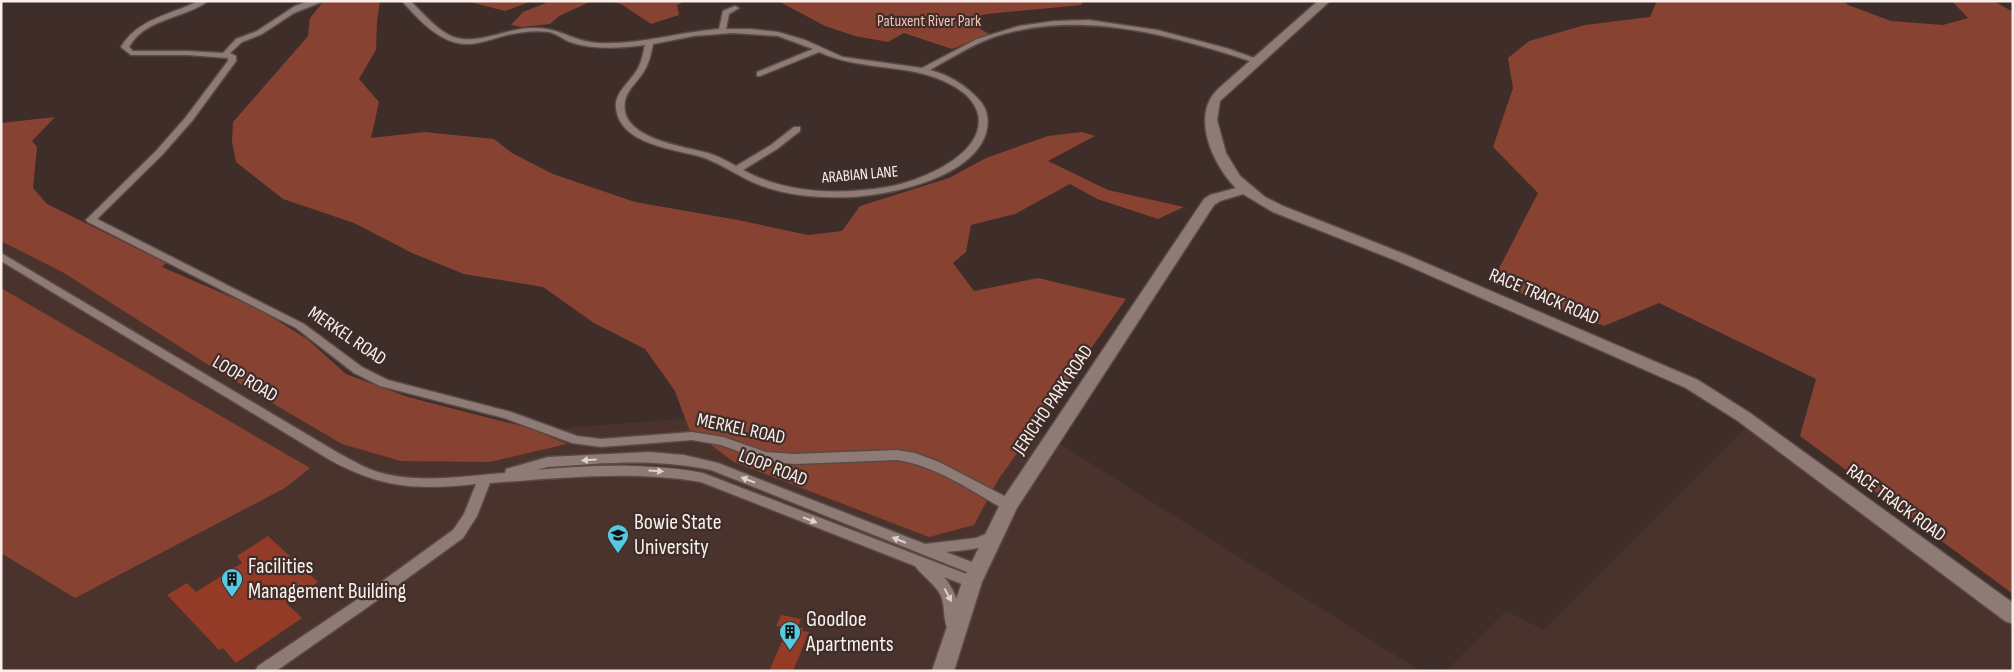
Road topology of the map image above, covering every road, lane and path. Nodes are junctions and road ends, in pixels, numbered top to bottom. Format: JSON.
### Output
{"nodes":[{"id":1,"x":205,"y":1,"type":"edge"},
{"id":2,"x":322,"y":1,"type":"edge"},
{"id":3,"x":405,"y":1,"type":"edge"},
{"id":4,"x":1325,"y":1,"type":"edge"},
{"id":5,"x":734,"y":8,"type":"dead end"},
{"id":6,"x":722,"y":31,"type":"junction"},
{"id":7,"x":649,"y":43,"type":"junction"},
{"id":8,"x":818,"y":50,"type":"junction"},
{"id":9,"x":228,"y":56,"type":"junction"},
{"id":10,"x":1259,"y":56,"type":"junction"},
{"id":11,"x":924,"y":70,"type":"junction"},
{"id":12,"x":760,"y":74,"type":"dead end"},
{"id":13,"x":797,"y":129,"type":"dead end"},
{"id":14,"x":1224,"y":160,"type":"junction"},
{"id":15,"x":738,"y":169,"type":"junction"},
{"id":16,"x":1246,"y":190,"type":"junction"},
{"id":17,"x":1212,"y":200,"type":"junction"},
{"id":18,"x":1303,"y":219,"type":"junction"},
{"id":19,"x":1,"y":256,"type":"edge"},
{"id":20,"x":485,"y":479,"type":"junction"},
{"id":21,"x":1010,"y":505,"type":"junction"},
{"id":22,"x":993,"y":536,"type":"junction"},
{"id":23,"x":920,"y":555,"type":"junction"},
{"id":24,"x":974,"y":576,"type":"junction"},
{"id":25,"x":2013,"y":615,"type":"edge"},
{"id":26,"x":953,"y":640,"type":"junction"},
{"id":27,"x":263,"y":671,"type":"edge"},
{"id":28,"x":944,"y":671,"type":"edge"}],
"edges":[{"from":1,"to":9,"type":"street"},
{"from":2,"to":9,"type":"street","name":"MERKEL ROAD"},
{"from":3,"to":7,"type":"street"},
{"from":4,"to":10,"type":"street","name":"RACE TRACK ROAD"},
{"from":5,"to":6,"type":"street"},
{"from":6,"to":7,"type":"street","name":"ARABIAN LANE"},
{"from":6,"to":8,"type":"street","name":"ARABIAN LANE"},
{"from":7,"to":15,"type":"street","name":"ARABIAN LANE"},
{"from":8,"to":11,"type":"street","name":"ARABIAN LANE"},
{"from":8,"to":12,"type":"street"},
{"from":9,"to":21,"type":"street","name":"MERKEL ROAD"},
{"from":10,"to":11,"type":"street"},
{"from":10,"to":14,"type":"street","name":"RACE TRACK ROAD"},
{"from":11,"to":15,"type":"street","name":"ARABIAN LANE"},
{"from":13,"to":15,"type":"street"},
{"from":14,"to":16,"type":"street","name":"RACE TRACK ROAD"},
{"from":14,"to":17,"type":"street","name":"JERICHO PARK ROAD"},
{"from":16,"to":17,"type":"street"},
{"from":16,"to":18,"type":"street","name":"RACE TRACK ROAD"},
{"from":17,"to":18,"type":"street"},
{"from":17,"to":21,"type":"street","name":"JERICHO PARK ROAD"},
{"from":18,"to":25,"type":"street","name":"RACE TRACK ROAD"},
{"from":19,"to":20,"type":"street","name":"LOOP ROAD"},
{"from":20,"to":23,"type":"street","name":"LOOP ROAD"},
{"from":20,"to":27,"type":"street"},
{"from":21,"to":22,"type":"street","name":"JERICHO PARK ROAD"},
{"from":22,"to":23,"type":"street"},
{"from":22,"to":24,"type":"street","name":"JERICHO PARK ROAD"},
{"from":23,"to":24,"type":"street","name":"LOOP ROAD"},
{"from":23,"to":26,"type":"street","one_way":true},
{"from":24,"to":26,"type":"street","name":"JERICHO PARK ROAD"},
{"from":26,"to":28,"type":"street","name":"JERICHO PARK ROAD"}]}
